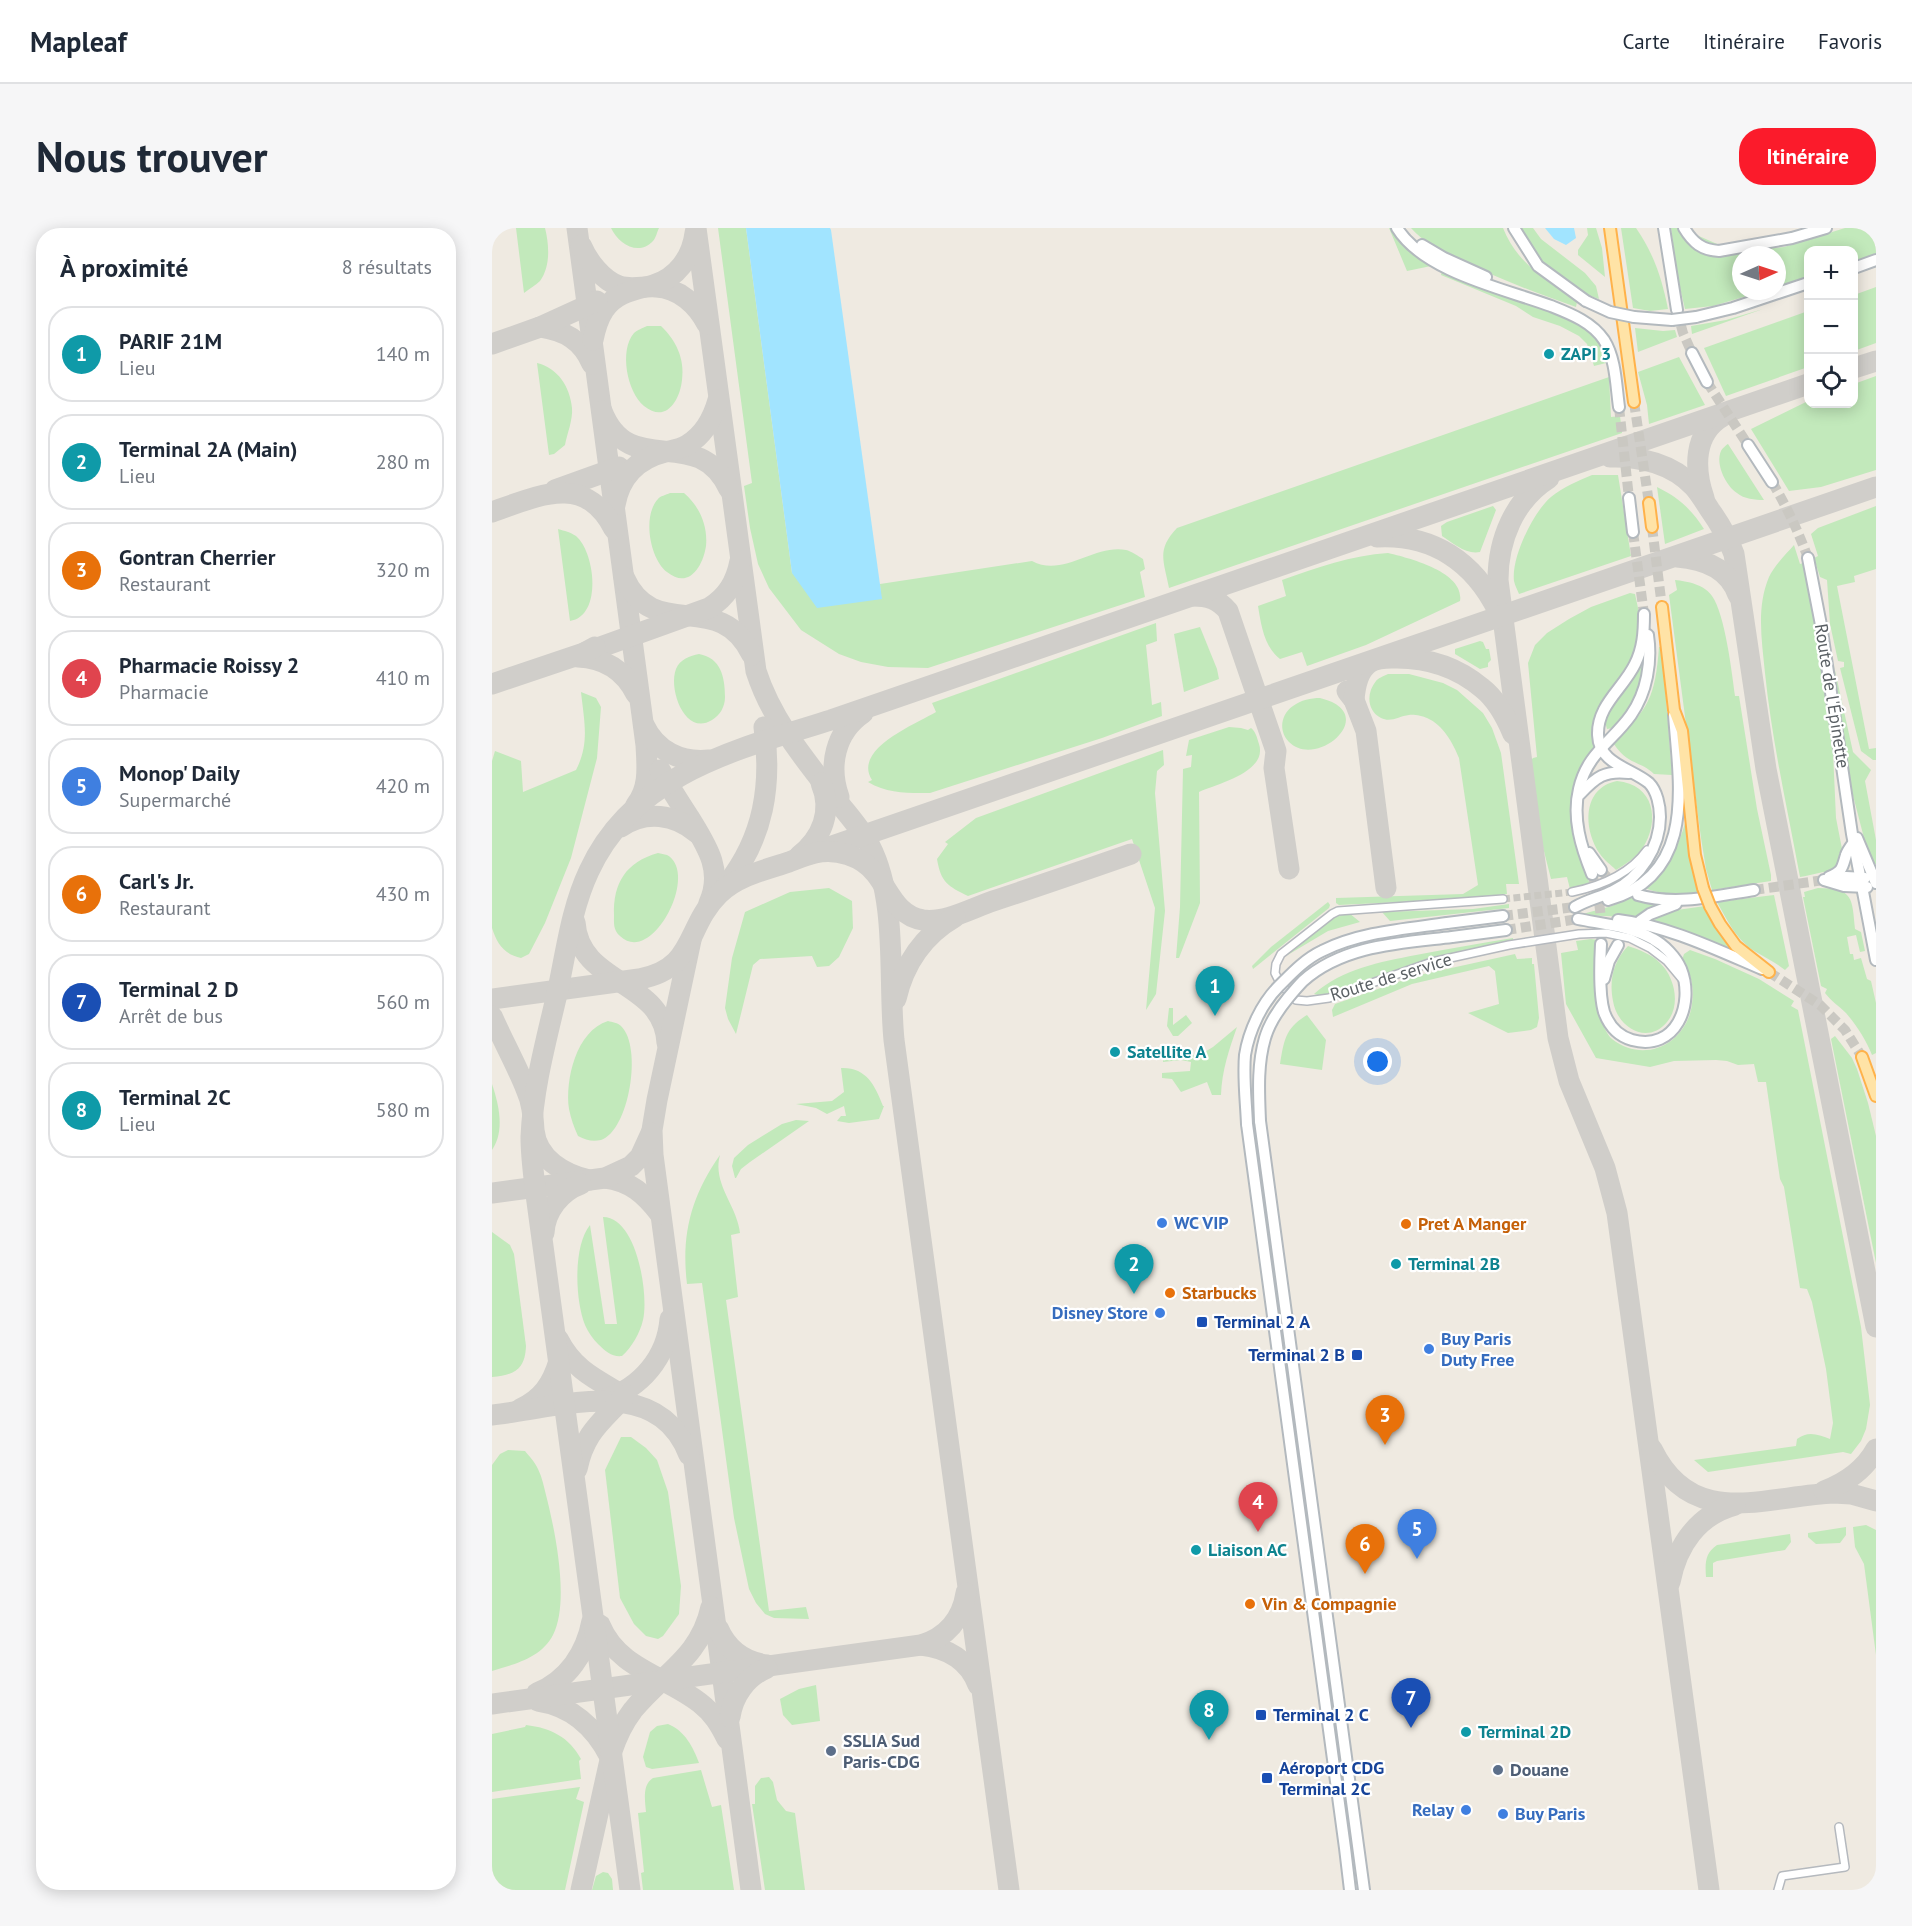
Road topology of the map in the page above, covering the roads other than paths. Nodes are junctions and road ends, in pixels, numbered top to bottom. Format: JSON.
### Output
{"nodes":[{"id":1,"x":1397,"y":228,"type":"edge"},
{"id":2,"x":1404,"y":228,"type":"edge"},
{"id":3,"x":1514,"y":228,"type":"edge"},
{"id":4,"x":1610,"y":228,"type":"edge"},
{"id":5,"x":1664,"y":228,"type":"edge"},
{"id":6,"x":1684,"y":228,"type":"edge"},
{"id":7,"x":1826,"y":228,"type":"edge"},
{"id":8,"x":1876,"y":260,"type":"edge"},
{"id":9,"x":1858,"y":267,"type":"edge"},
{"id":10,"x":1804,"y":285,"type":"edge"},
{"id":11,"x":1530,"y":298,"type":"junction"},
{"id":12,"x":1674,"y":315,"type":"junction"},
{"id":13,"x":1692,"y":353,"type":"tunnel mouth"},
{"id":14,"x":1707,"y":382,"type":"tunnel mouth"},
{"id":15,"x":1634,"y":402,"type":"tunnel mouth"},
{"id":16,"x":1619,"y":407,"type":"tunnel mouth"},
{"id":17,"x":1748,"y":445,"type":"tunnel mouth"},
{"id":18,"x":1772,"y":482,"type":"tunnel mouth"},
{"id":19,"x":1629,"y":498,"type":"tunnel mouth"},
{"id":20,"x":1649,"y":503,"type":"tunnel mouth"},
{"id":21,"x":1652,"y":527,"type":"tunnel mouth"},
{"id":22,"x":1633,"y":532,"type":"tunnel mouth"},
{"id":23,"x":1808,"y":558,"type":"tunnel mouth"},
{"id":24,"x":1662,"y":607,"type":"tunnel mouth"},
{"id":25,"x":1674,"y":710,"type":"junction"},
{"id":26,"x":1601,"y":747,"type":"junction"},
{"id":27,"x":1636,"y":774,"type":"junction"},
{"id":28,"x":1576,"y":806,"type":"junction"},
{"id":29,"x":1660,"y":830,"type":"junction"},
{"id":30,"x":1853,"y":838,"type":"junction"},
{"id":31,"x":1596,"y":872,"type":"tunnel mouth"},
{"id":32,"x":1824,"y":880,"type":"junction"},
{"id":33,"x":1875,"y":881,"type":"edge"},
{"id":34,"x":1861,"y":883,"type":"junction"},
{"id":35,"x":1844,"y":886,"type":"junction"},
{"id":36,"x":1754,"y":890,"type":"tunnel mouth"},
{"id":37,"x":1572,"y":892,"type":"tunnel mouth"},
{"id":38,"x":1638,"y":895,"type":"tunnel mouth"},
{"id":39,"x":1697,"y":898,"type":"junction"},
{"id":40,"x":1503,"y":899,"type":"tunnel mouth"},
{"id":41,"x":1866,"y":910,"type":"junction"},
{"id":42,"x":1503,"y":916,"type":"tunnel mouth"},
{"id":43,"x":1640,"y":921,"type":"dead end"},
{"id":44,"x":1506,"y":930,"type":"tunnel mouth"},
{"id":45,"x":1601,"y":944,"type":"tunnel mouth"},
{"id":46,"x":1618,"y":945,"type":"dead end"},
{"id":47,"x":1876,"y":960,"type":"edge"},
{"id":48,"x":1685,"y":983,"type":"junction"},
{"id":49,"x":1602,"y":995,"type":"junction"},
{"id":50,"x":1862,"y":1057,"type":"tunnel mouth"},
{"id":51,"x":1876,"y":1096,"type":"edge"},
{"id":52,"x":1839,"y":1827,"type":"dead end"},
{"id":53,"x":1350,"y":1890,"type":"edge"},
{"id":54,"x":1364,"y":1890,"type":"edge"},
{"id":55,"x":1778,"y":1890,"type":"edge"}],
"edges":[{"from":1,"to":11,"type":"main road"},
{"from":2,"to":11,"type":"main road"},
{"from":3,"to":12,"type":"main road","bridge":true},
{"from":4,"to":15,"type":"main road"},
{"from":5,"to":12,"type":"main road"},
{"from":6,"to":7,"type":"main road"},
{"from":8,"to":9,"type":"main road"},
{"from":10,"to":12,"type":"main road","bridge":true},
{"from":11,"to":16,"type":"main road"},
{"from":13,"to":14,"type":"main road"},
{"from":17,"to":18,"type":"main road"},
{"from":19,"to":22,"type":"main road"},
{"from":20,"to":21,"type":"main road"},
{"from":23,"to":30,"type":"main road","name":"Route de l'Épinette"},
{"from":24,"to":25,"type":"main road"},
{"from":25,"to":29,"type":"main road"},
{"from":25,"to":48,"type":"main road","bridge":true},
{"from":26,"to":26,"type":"main road"},
{"from":26,"to":27,"type":"main road"},
{"from":26,"to":28,"type":"main road"},
{"from":27,"to":28,"type":"main road"},
{"from":27,"to":29,"type":"main road"},
{"from":28,"to":31,"type":"main road"},
{"from":29,"to":37,"type":"street"},
{"from":30,"to":32,"type":"main road"},
{"from":30,"to":33,"type":"main road","name":"Route de l'Épinette"},
{"from":30,"to":34,"type":"main road","name":"Route de l'Épinette"},
{"from":32,"to":34,"type":"main road"},
{"from":32,"to":35,"type":"main road"},
{"from":33,"to":34,"type":"main road"},
{"from":34,"to":35,"type":"main road"},
{"from":34,"to":41,"type":"main road","name":"Route de l'Épinette"},
{"from":35,"to":41,"type":"main road"},
{"from":36,"to":39,"type":"main road"},
{"from":38,"to":39,"type":"main road"},
{"from":39,"to":43,"type":"main road"},
{"from":40,"to":48,"type":"street","name":"Route de service"},
{"from":41,"to":47,"type":"main road","name":"Route de l'Épinette"},
{"from":42,"to":53,"type":"main road","bridge":true},
{"from":44,"to":54,"type":"main road","bridge":true},
{"from":45,"to":49,"type":"main road"},
{"from":46,"to":49,"type":"main road"},
{"from":48,"to":49,"type":"main road"},
{"from":50,"to":51,"type":"main road"},
{"from":52,"to":55,"type":"street"}]}
